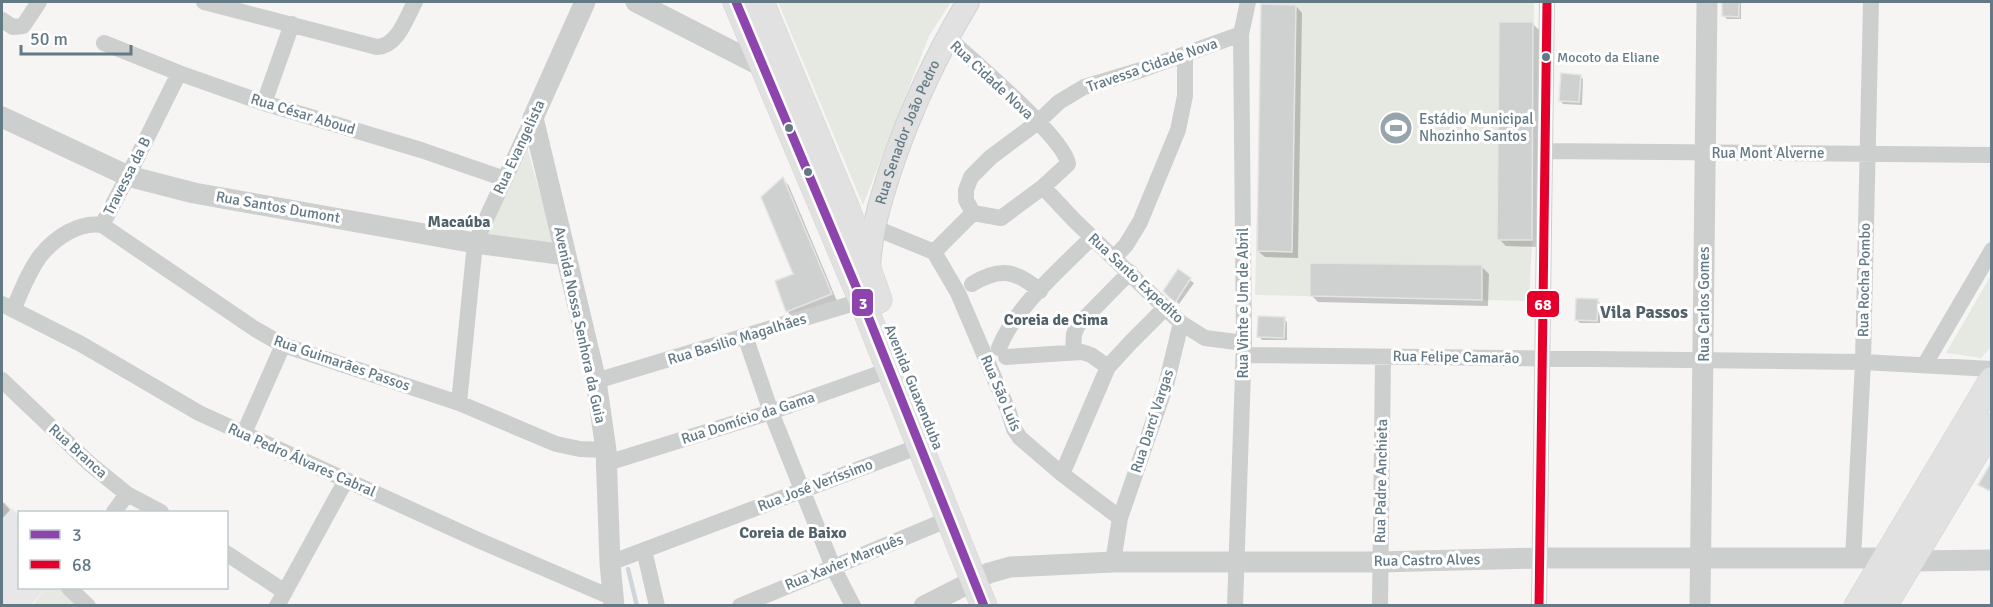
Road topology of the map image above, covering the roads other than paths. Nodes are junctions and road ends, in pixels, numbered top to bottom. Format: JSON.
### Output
{"nodes":[{"id":1,"x":39,"y":2,"type":"edge"},
{"id":2,"x":204,"y":2,"type":"edge"},
{"id":3,"x":415,"y":2,"type":"edge"},
{"id":4,"x":585,"y":2,"type":"edge"},
{"id":5,"x":636,"y":2,"type":"edge"},
{"id":6,"x":736,"y":2,"type":"edge"},
{"id":7,"x":761,"y":2,"type":"edge"},
{"id":8,"x":968,"y":2,"type":"edge"},
{"id":9,"x":1248,"y":2,"type":"edge"},
{"id":10,"x":1547,"y":2,"type":"edge"},
{"id":11,"x":1707,"y":2,"type":"edge"},
{"id":12,"x":1871,"y":2,"type":"edge"},
{"id":13,"x":7,"y":23,"type":"edge"},
{"id":14,"x":292,"y":24,"type":"junction"},
{"id":15,"x":1241,"y":34,"type":"junction"},
{"id":16,"x":946,"y":37,"type":"junction"},
{"id":17,"x":104,"y":43,"type":"dead end"},
{"id":18,"x":1185,"y":55,"type":"junction"},
{"id":19,"x":764,"y":67,"type":"junction"},
{"id":20,"x":178,"y":73,"type":"junction"},
{"id":21,"x":264,"y":103,"type":"junction"},
{"id":22,"x":2,"y":117,"type":"edge"},
{"id":23,"x":533,"y":118,"type":"junction"},
{"id":24,"x":1038,"y":122,"type":"junction"},
{"id":25,"x":1545,"y":151,"type":"junction"},
{"id":26,"x":1704,"y":152,"type":"junction"},
{"id":27,"x":1867,"y":153,"type":"junction"},
{"id":28,"x":1992,"y":155,"type":"edge"},
{"id":29,"x":128,"y":176,"type":"junction"},
{"id":30,"x":505,"y":178,"type":"junction"},
{"id":31,"x":1044,"y":187,"type":"junction"},
{"id":32,"x":847,"y":210,"type":"junction"},
{"id":33,"x":973,"y":213,"type":"junction"},
{"id":34,"x":102,"y":225,"type":"junction"},
{"id":35,"x":873,"y":227,"type":"junction"},
{"id":36,"x":1092,"y":237,"type":"junction"},
{"id":37,"x":475,"y":243,"type":"junction"},
{"id":38,"x":1992,"y":250,"type":"edge"},
{"id":39,"x":934,"y":252,"type":"junction"},
{"id":40,"x":566,"y":255,"type":"junction"},
{"id":41,"x":1114,"y":258,"type":"junction"},
{"id":42,"x":868,"y":272,"type":"junction"},
{"id":43,"x":1130,"y":272,"type":"junction"},
{"id":44,"x":972,"y":284,"type":"dead end"},
{"id":45,"x":1040,"y":291,"type":"junction"},
{"id":46,"x":870,"y":298,"type":"junction"},
{"id":47,"x":7,"y":307,"type":"edge"},
{"id":48,"x":1165,"y":308,"type":"junction"},
{"id":49,"x":1181,"y":323,"type":"junction"},
{"id":50,"x":745,"y":336,"type":"junction"},
{"id":51,"x":283,"y":345,"type":"junction"},
{"id":52,"x":1244,"y":349,"type":"junction"},
{"id":53,"x":1073,"y":352,"type":"junction"},
{"id":54,"x":1383,"y":357,"type":"junction"},
{"id":55,"x":1542,"y":359,"type":"junction"},
{"id":56,"x":1704,"y":360,"type":"junction"},
{"id":57,"x":1863,"y":362,"type":"junction"},
{"id":58,"x":1925,"y":364,"type":"junction"},
{"id":59,"x":1108,"y":368,"type":"junction"},
{"id":60,"x":1992,"y":369,"type":"edge"},
{"id":61,"x":889,"y":370,"type":"junction"},
{"id":62,"x":2,"y":380,"type":"edge"},
{"id":63,"x":1992,"y":380,"type":"edge"},
{"id":64,"x":596,"y":381,"type":"junction"},
{"id":65,"x":459,"y":403,"type":"junction"},
{"id":66,"x":771,"y":412,"type":"junction"},
{"id":67,"x":1992,"y":426,"type":"edge"},
{"id":68,"x":244,"y":433,"type":"junction"},
{"id":69,"x":920,"y":446,"type":"junction"},
{"id":70,"x":607,"y":457,"type":"junction"},
{"id":71,"x":1062,"y":474,"type":"junction"},
{"id":72,"x":346,"y":480,"type":"junction"},
{"id":73,"x":802,"y":490,"type":"junction"},
{"id":74,"x":127,"y":494,"type":"junction"},
{"id":75,"x":115,"y":511,"type":"edge"},
{"id":76,"x":157,"y":511,"type":"edge"},
{"id":77,"x":1120,"y":518,"type":"junction"},
{"id":78,"x":949,"y":519,"type":"junction"},
{"id":79,"x":644,"y":550,"type":"junction"},
{"id":80,"x":228,"y":555,"type":"edge"},
{"id":81,"x":1540,"y":558,"type":"junction"},
{"id":82,"x":1702,"y":558,"type":"junction"},
{"id":83,"x":1853,"y":558,"type":"junction"},
{"id":84,"x":1884,"y":558,"type":"junction"},
{"id":85,"x":1992,"y":560,"type":"edge"},
{"id":86,"x":1911,"y":561,"type":"junction"},
{"id":87,"x":610,"y":562,"type":"junction"},
{"id":88,"x":1113,"y":562,"type":"junction"},
{"id":89,"x":1237,"y":562,"type":"junction"},
{"id":90,"x":1379,"y":562,"type":"junction"},
{"id":91,"x":833,"y":567,"type":"junction"},
{"id":92,"x":981,"y":577,"type":"junction"},
{"id":93,"x":70,"y":589,"type":"edge"},
{"id":94,"x":281,"y":602,"type":"edge"},
{"id":95,"x":613,"y":602,"type":"edge"},
{"id":96,"x":88,"y":606,"type":"edge"},
{"id":97,"x":657,"y":606,"type":"edge"},
{"id":98,"x":740,"y":606,"type":"edge"},
{"id":99,"x":853,"y":606,"type":"edge"},
{"id":100,"x":924,"y":606,"type":"edge"},
{"id":101,"x":984,"y":606,"type":"edge"},
{"id":102,"x":1002,"y":606,"type":"edge"},
{"id":103,"x":1235,"y":606,"type":"edge"},
{"id":104,"x":1380,"y":606,"type":"edge"},
{"id":105,"x":1539,"y":606,"type":"edge"},
{"id":106,"x":1700,"y":606,"type":"edge"},
{"id":107,"x":1857,"y":606,"type":"edge"},
{"id":108,"x":1884,"y":606,"type":"edge"}],
"edges":[{"from":1,"to":13,"type":"street"},
{"from":2,"to":14,"type":"street"},
{"from":3,"to":14,"type":"street"},
{"from":4,"to":23,"type":"street","name":"Rua Evangelista"},
{"from":5,"to":19,"type":"street"},
{"from":6,"to":19,"type":"main road","name":"Avenida Guaxenduba"},
{"from":7,"to":32,"type":"main road","name":"Avenida Guaxenduba"},
{"from":8,"to":16,"type":"main road","name":"Rua Senador João Pedro"},
{"from":9,"to":15,"type":"street","name":"Rua Vinte e Um de Abril"},
{"from":10,"to":25,"type":"street"},
{"from":11,"to":26,"type":"street","name":"Rua Carlos Gomes"},
{"from":12,"to":27,"type":"street","name":"Rua Rocha Pombo"},
{"from":14,"to":21,"type":"street"},
{"from":15,"to":18,"type":"street","name":"Travessa Cidade Nova"},
{"from":15,"to":52,"type":"street","name":"Rua Vinte e Um de Abril"},
{"from":16,"to":24,"type":"street","name":"Rua Cidade Nova"},
{"from":16,"to":35,"type":"main road","name":"Rua Senador João Pedro"},
{"from":17,"to":20,"type":"street","name":"Rua César Aboud"},
{"from":18,"to":24,"type":"street","name":"Travessa Cidade Nova"},
{"from":18,"to":41,"type":"street"},
{"from":19,"to":32,"type":"main road"},
{"from":19,"to":46,"type":"main road","name":"Avenida Guaxenduba"},
{"from":20,"to":21,"type":"street","name":"Rua César Aboud"},
{"from":20,"to":29,"type":"street","name":"Travessa da B"},
{"from":21,"to":30,"type":"street","name":"Rua César Aboud"},
{"from":22,"to":29,"type":"street","name":"Rua Santos Dumont"},
{"from":23,"to":30,"type":"street","name":"Rua Evangelista"},
{"from":23,"to":40,"type":"street","name":"Avenida Nossa Senhora da Guia"},
{"from":24,"to":31,"type":"street","name":"Rua Cidade Nova"},
{"from":24,"to":33,"type":"street","name":"Rua Cidade Nova"},
{"from":25,"to":26,"type":"street","name":"Rua Mont Alverne"},
{"from":25,"to":55,"type":"street"},
{"from":26,"to":27,"type":"street","name":"Rua Mont Alverne"},
{"from":26,"to":56,"type":"street","name":"Rua Carlos Gomes"},
{"from":27,"to":28,"type":"street","name":"Rua Mont Alverne"},
{"from":27,"to":57,"type":"street","name":"Rua Rocha Pombo"},
{"from":29,"to":34,"type":"street","name":"Travessa da B"},
{"from":29,"to":37,"type":"street","name":"Rua Santos Dumont"},
{"from":30,"to":37,"type":"street","name":"Rua Evangelista"},
{"from":31,"to":33,"type":"street","name":"Rua Cidade Nova"},
{"from":31,"to":36,"type":"street","name":"Rua Santo Expedito"},
{"from":32,"to":42,"type":"main road","name":"Avenida Guaxenduba"},
{"from":33,"to":39,"type":"street"},
{"from":34,"to":47,"type":"street","name":"Travessa da B"},
{"from":34,"to":51,"type":"street","name":"Rua Guimarães Passos"},
{"from":35,"to":39,"type":"street"},
{"from":35,"to":42,"type":"main road","name":"Rua Senador João Pedro"},
{"from":36,"to":41,"type":"street","name":"Rua Santo Expedito"},
{"from":36,"to":45,"type":"street"},
{"from":37,"to":40,"type":"street","name":"Rua Santos Dumont"},
{"from":37,"to":65,"type":"street","name":"Rua Evangelista"},
{"from":38,"to":58,"type":"street"},
{"from":39,"to":71,"type":"street","name":"Rua São Luís"},
{"from":40,"to":64,"type":"street","name":"Avenida Nossa Senhora da Guia"},
{"from":41,"to":43,"type":"street","name":"Rua Santo Expedito"},
{"from":42,"to":46,"type":"main road","name":"Avenida Guaxenduba"},
{"from":43,"to":48,"type":"street","name":"Rua Santo Expedito"},
{"from":43,"to":53,"type":"street"},
{"from":44,"to":45,"type":"street"},
{"from":45,"to":53,"type":"street"},
{"from":46,"to":50,"type":"street","name":"Rua Basilio Magalhães"},
{"from":46,"to":61,"type":"main road","name":"Avenida Guaxenduba"},
{"from":46,"to":92,"type":"main road","name":"Avenida Guaxenduba"},
{"from":47,"to":68,"type":"street","name":"Rua Pedro Álvares Cabral"},
{"from":48,"to":49,"type":"street","name":"Rua Santo Expedito"},
{"from":48,"to":59,"type":"street"},
{"from":49,"to":52,"type":"street","name":"Rua Santo Expedito"},
{"from":49,"to":77,"type":"street","name":"Rua Darcí Vargas"},
{"from":50,"to":64,"type":"street","name":"Rua Basilio Magalhães"},
{"from":50,"to":66,"type":"street"},
{"from":51,"to":65,"type":"street","name":"Rua Guimarães Passos"},
{"from":51,"to":68,"type":"street"},
{"from":52,"to":54,"type":"street","name":"Rua Felipe Camarão"},
{"from":52,"to":89,"type":"street","name":"Rua Vinte e Um de Abril"},
{"from":53,"to":59,"type":"street"},
{"from":54,"to":55,"type":"street","name":"Rua Felipe Camarão"},
{"from":54,"to":90,"type":"street","name":"Rua Padre Anchieta"},
{"from":55,"to":56,"type":"street","name":"Rua Felipe Camarão"},
{"from":55,"to":81,"type":"street"},
{"from":56,"to":57,"type":"street","name":"Rua Felipe Camarão"},
{"from":56,"to":82,"type":"street","name":"Rua Carlos Gomes"},
{"from":57,"to":58,"type":"street","name":"Rua Felipe Camarão"},
{"from":57,"to":83,"type":"street","name":"Rua Rocha Pombo"},
{"from":58,"to":60,"type":"street","name":"Rua Felipe Camarão"},
{"from":59,"to":71,"type":"street"},
{"from":61,"to":66,"type":"street","name":"Rua Domício da Gama"},
{"from":61,"to":69,"type":"main road","name":"Avenida Guaxenduba"},
{"from":62,"to":74,"type":"street","name":"Rua Branca"},
{"from":63,"to":84,"type":"main road"},
{"from":64,"to":70,"type":"street","name":"Avenida Nossa Senhora da Guia"},
{"from":65,"to":70,"type":"street","name":"Rua Guimarães Passos"},
{"from":66,"to":70,"type":"street","name":"Rua Domício da Gama"},
{"from":66,"to":73,"type":"street"},
{"from":67,"to":86,"type":"main road"},
{"from":68,"to":72,"type":"street","name":"Rua Pedro Álvares Cabral"},
{"from":69,"to":73,"type":"street","name":"Rua José Veríssimo"},
{"from":69,"to":78,"type":"main road","name":"Avenida Guaxenduba"},
{"from":70,"to":87,"type":"street","name":"Avenida Nossa Senhora da Guia"},
{"from":71,"to":77,"type":"street","name":"Rua São Luís"},
{"from":72,"to":94,"type":"street"},
{"from":72,"to":95,"type":"street","name":"Rua Pedro Álvares Cabral"},
{"from":73,"to":79,"type":"street","name":"Rua José Veríssimo"},
{"from":73,"to":91,"type":"street"},
{"from":74,"to":75,"type":"street"},
{"from":74,"to":76,"type":"street","name":"Rua Branca"},
{"from":77,"to":88,"type":"street"},
{"from":78,"to":91,"type":"street","name":"Rua Xavier Marquês"},
{"from":78,"to":92,"type":"main road","name":"Avenida Guaxenduba"},
{"from":79,"to":87,"type":"street","name":"Rua José Veríssimo"},
{"from":79,"to":97,"type":"street"},
{"from":80,"to":94,"type":"street"},
{"from":81,"to":82,"type":"street","name":"Rua Castro Alves"},
{"from":81,"to":90,"type":"street","name":"Rua Castro Alves"},
{"from":81,"to":105,"type":"street"},
{"from":82,"to":83,"type":"street","name":"Rua Castro Alves"},
{"from":82,"to":106,"type":"street","name":"Rua Carlos Gomes"},
{"from":83,"to":84,"type":"street","name":"Rua Castro Alves"},
{"from":84,"to":107,"type":"main road"},
{"from":85,"to":86,"type":"street"},
{"from":86,"to":108,"type":"main road"},
{"from":87,"to":95,"type":"street","name":"Avenida Nossa Senhora da Guia"},
{"from":88,"to":89,"type":"street","name":"Rua Castro Alves"},
{"from":88,"to":92,"type":"street","name":"Rua Castro Alves"},
{"from":89,"to":90,"type":"street","name":"Rua Castro Alves"},
{"from":89,"to":103,"type":"street","name":"Rua Vinte e Um de Abril"},
{"from":90,"to":104,"type":"street","name":"Rua Padre Anchieta"},
{"from":91,"to":98,"type":"street","name":"Rua Xavier Marquês"},
{"from":91,"to":99,"type":"street"},
{"from":92,"to":100,"type":"street","name":"Rua Castro Alves"},
{"from":92,"to":101,"type":"main road","name":"Avenida Guaxenduba"},
{"from":92,"to":102,"type":"main road","name":"Avenida Guaxenduba"},
{"from":93,"to":96,"type":"street"}]}
